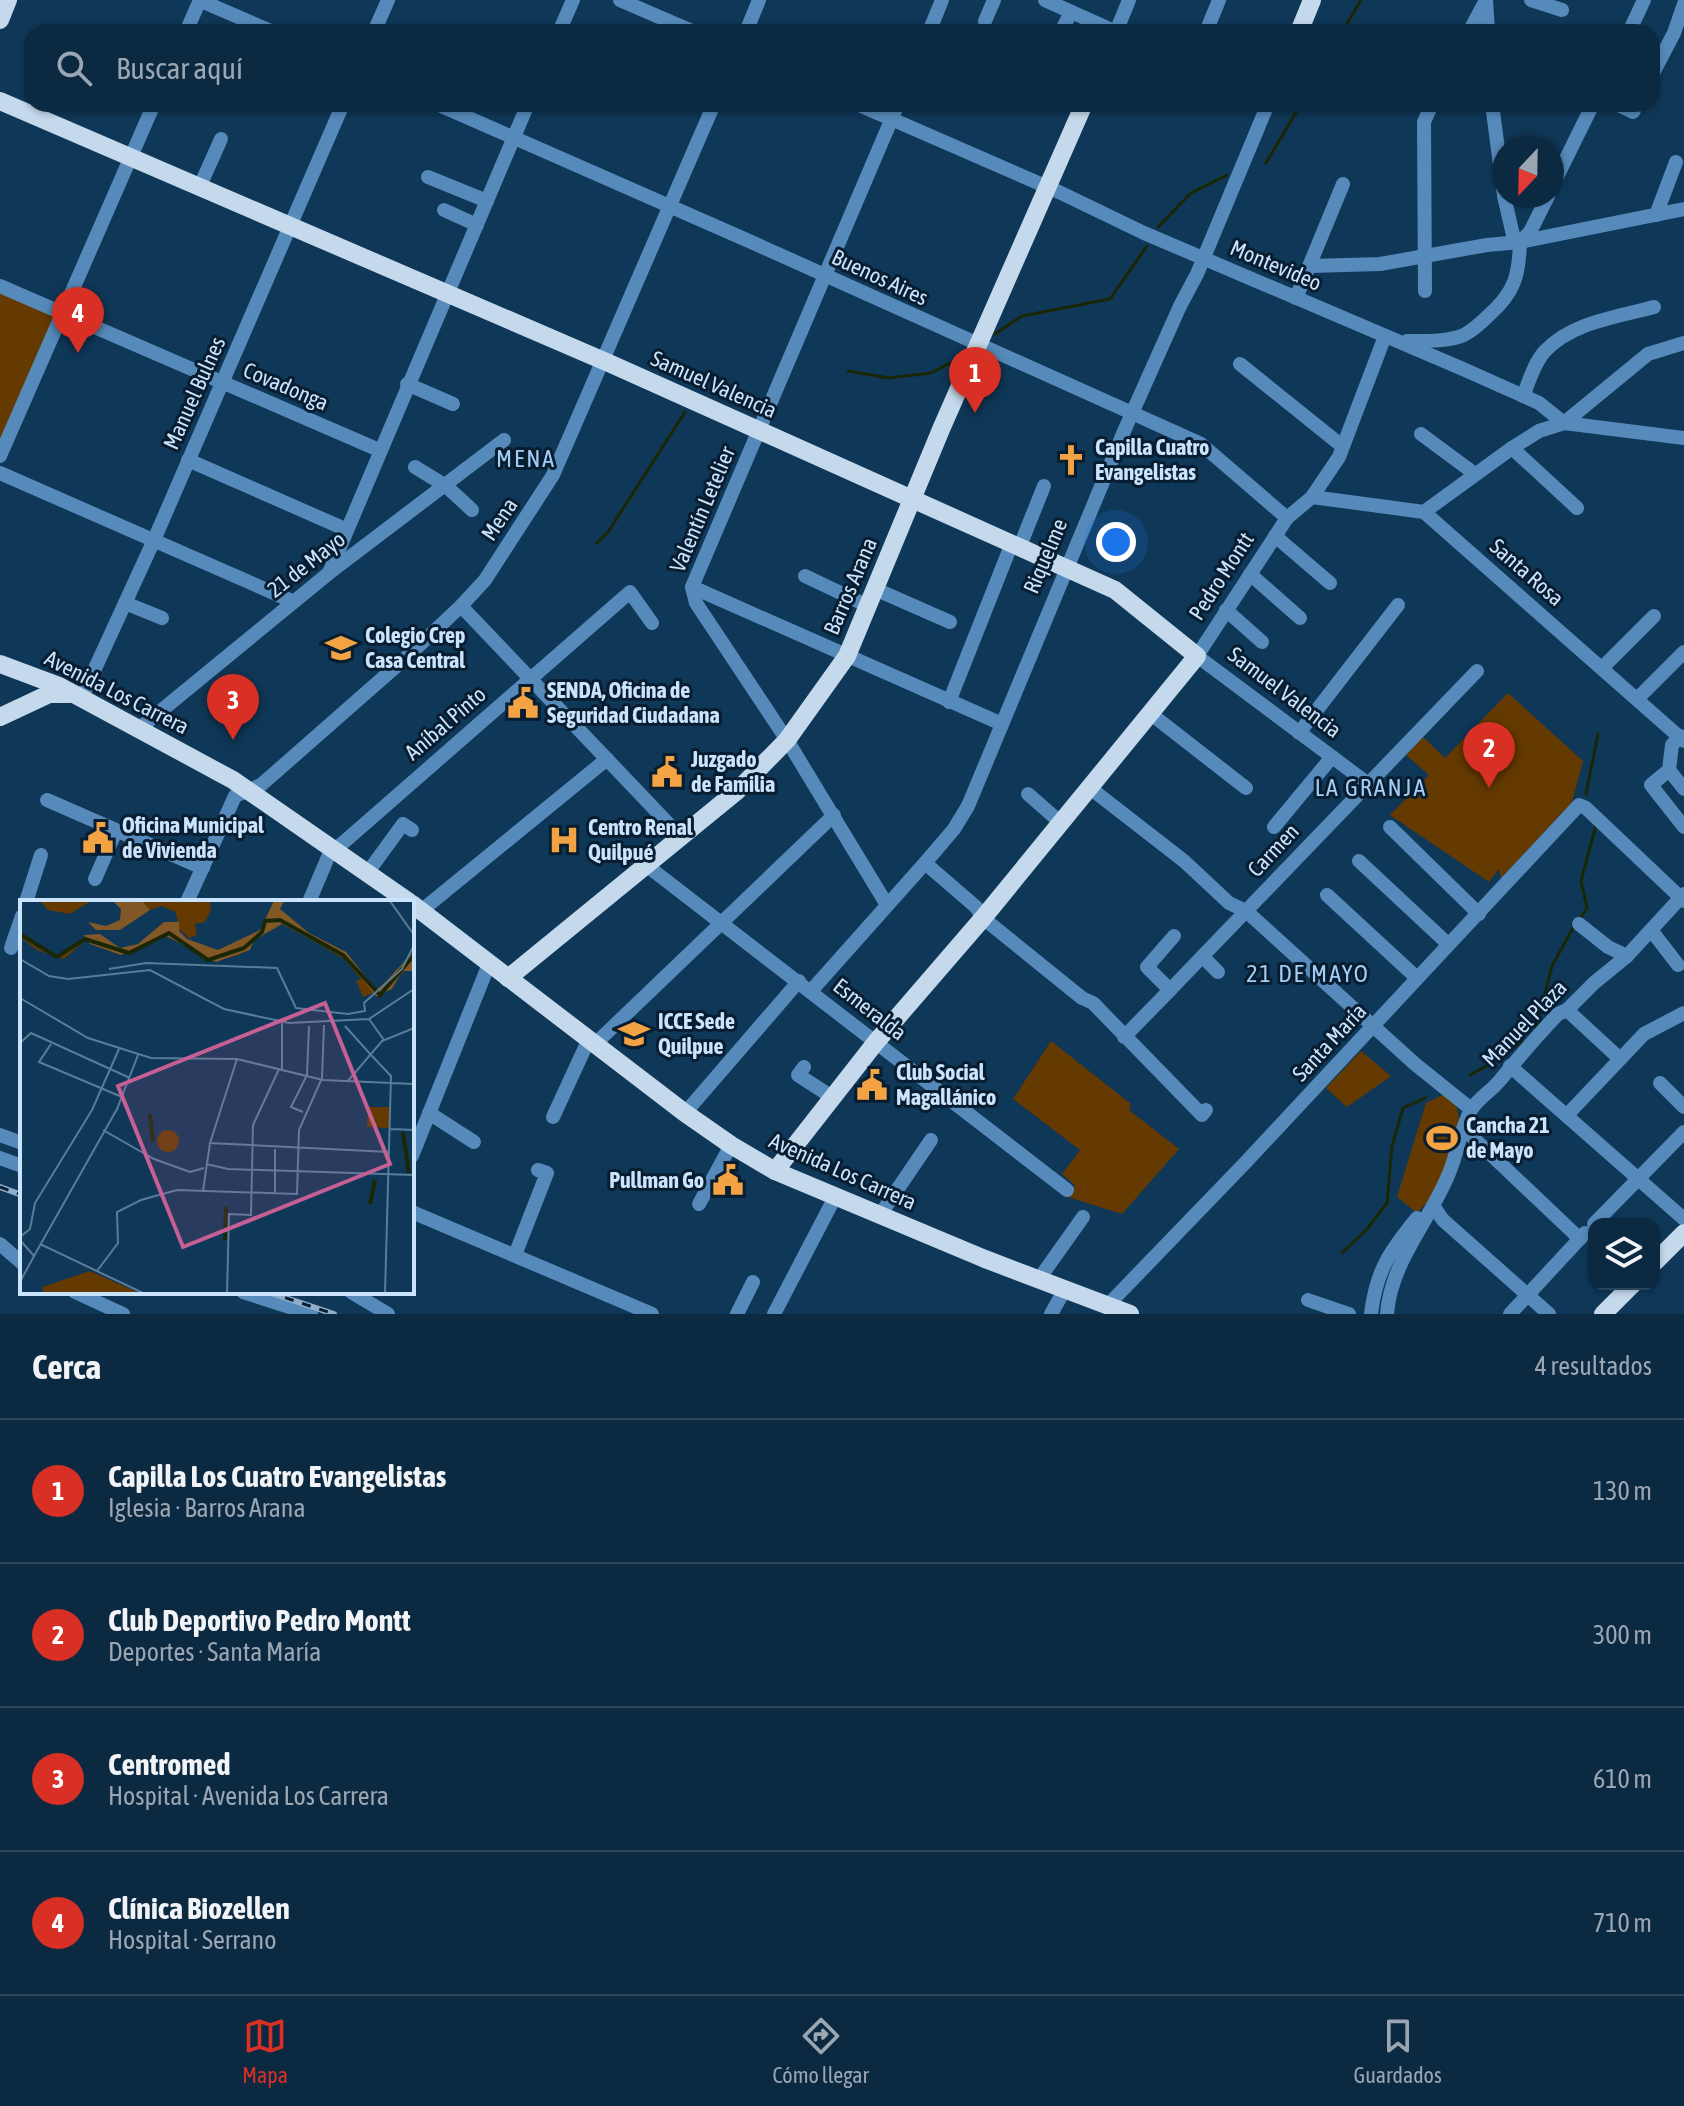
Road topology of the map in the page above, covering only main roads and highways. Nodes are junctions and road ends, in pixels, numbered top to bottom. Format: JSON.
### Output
{"nodes":[{"id":1,"x":8,"y":0,"type":"edge"},
{"id":2,"x":1312,"y":0,"type":"edge"},
{"id":3,"x":0,"y":20,"type":"edge"},
{"id":4,"x":1302,"y":24,"type":"edge"},
{"id":5,"x":0,"y":101,"type":"edge"},
{"id":6,"x":24,"y":111,"type":"edge"},
{"id":7,"x":26,"y":112,"type":"edge"},
{"id":8,"x":1080,"y":112,"type":"edge"},
{"id":9,"x":913,"y":500,"type":"junction"},
{"id":10,"x":1197,"y":656,"type":"joint"},
{"id":11,"x":0,"y":664,"type":"edge"},
{"id":12,"x":77,"y":697,"type":"junction"},
{"id":13,"x":25,"y":705,"type":"junction"},
{"id":14,"x":0,"y":717,"type":"edge"},
{"id":15,"x":406,"y":900,"type":"edge"},
{"id":16,"x":414,"y":906,"type":"edge"},
{"id":17,"x":508,"y":978,"type":"junction"},
{"id":18,"x":775,"y":1171,"type":"junction"},
{"id":19,"x":1684,"y":1233,"type":"edge"},
{"id":20,"x":1660,"y":1257,"type":"edge"},
{"id":21,"x":1627,"y":1290,"type":"edge"},
{"id":22,"x":1130,"y":1314,"type":"edge"},
{"id":23,"x":1603,"y":1314,"type":"edge"}],
"edges":[{"from":1,"to":3,"type":"main road"},
{"from":2,"to":4,"type":"main road"},
{"from":5,"to":6,"type":"main road","name":"Samuel Valencia"},
{"from":7,"to":9,"type":"main road","name":"Samuel Valencia"},
{"from":8,"to":9,"type":"main road","name":"Barros Arana"},
{"from":9,"to":10,"type":"main road","name":"Samuel Valencia"},
{"from":9,"to":17,"type":"main road","name":"Barros Arana"},
{"from":10,"to":18,"type":"main road","name":"Pedro Montt"},
{"from":11,"to":12,"type":"main road","name":"Avenida Los Carrera"},
{"from":11,"to":13,"type":"main road"},
{"from":12,"to":13,"type":"main road"},
{"from":12,"to":15,"type":"main road","name":"Avenida Los Carrera"},
{"from":13,"to":14,"type":"main road"},
{"from":16,"to":17,"type":"main road","name":"Avenida Los Carrera"},
{"from":17,"to":18,"type":"main road","name":"Avenida Los Carrera"},
{"from":18,"to":22,"type":"main road","name":"Avenida Los Carrera"},
{"from":19,"to":20,"type":"main road"},
{"from":21,"to":23,"type":"main road"}]}
